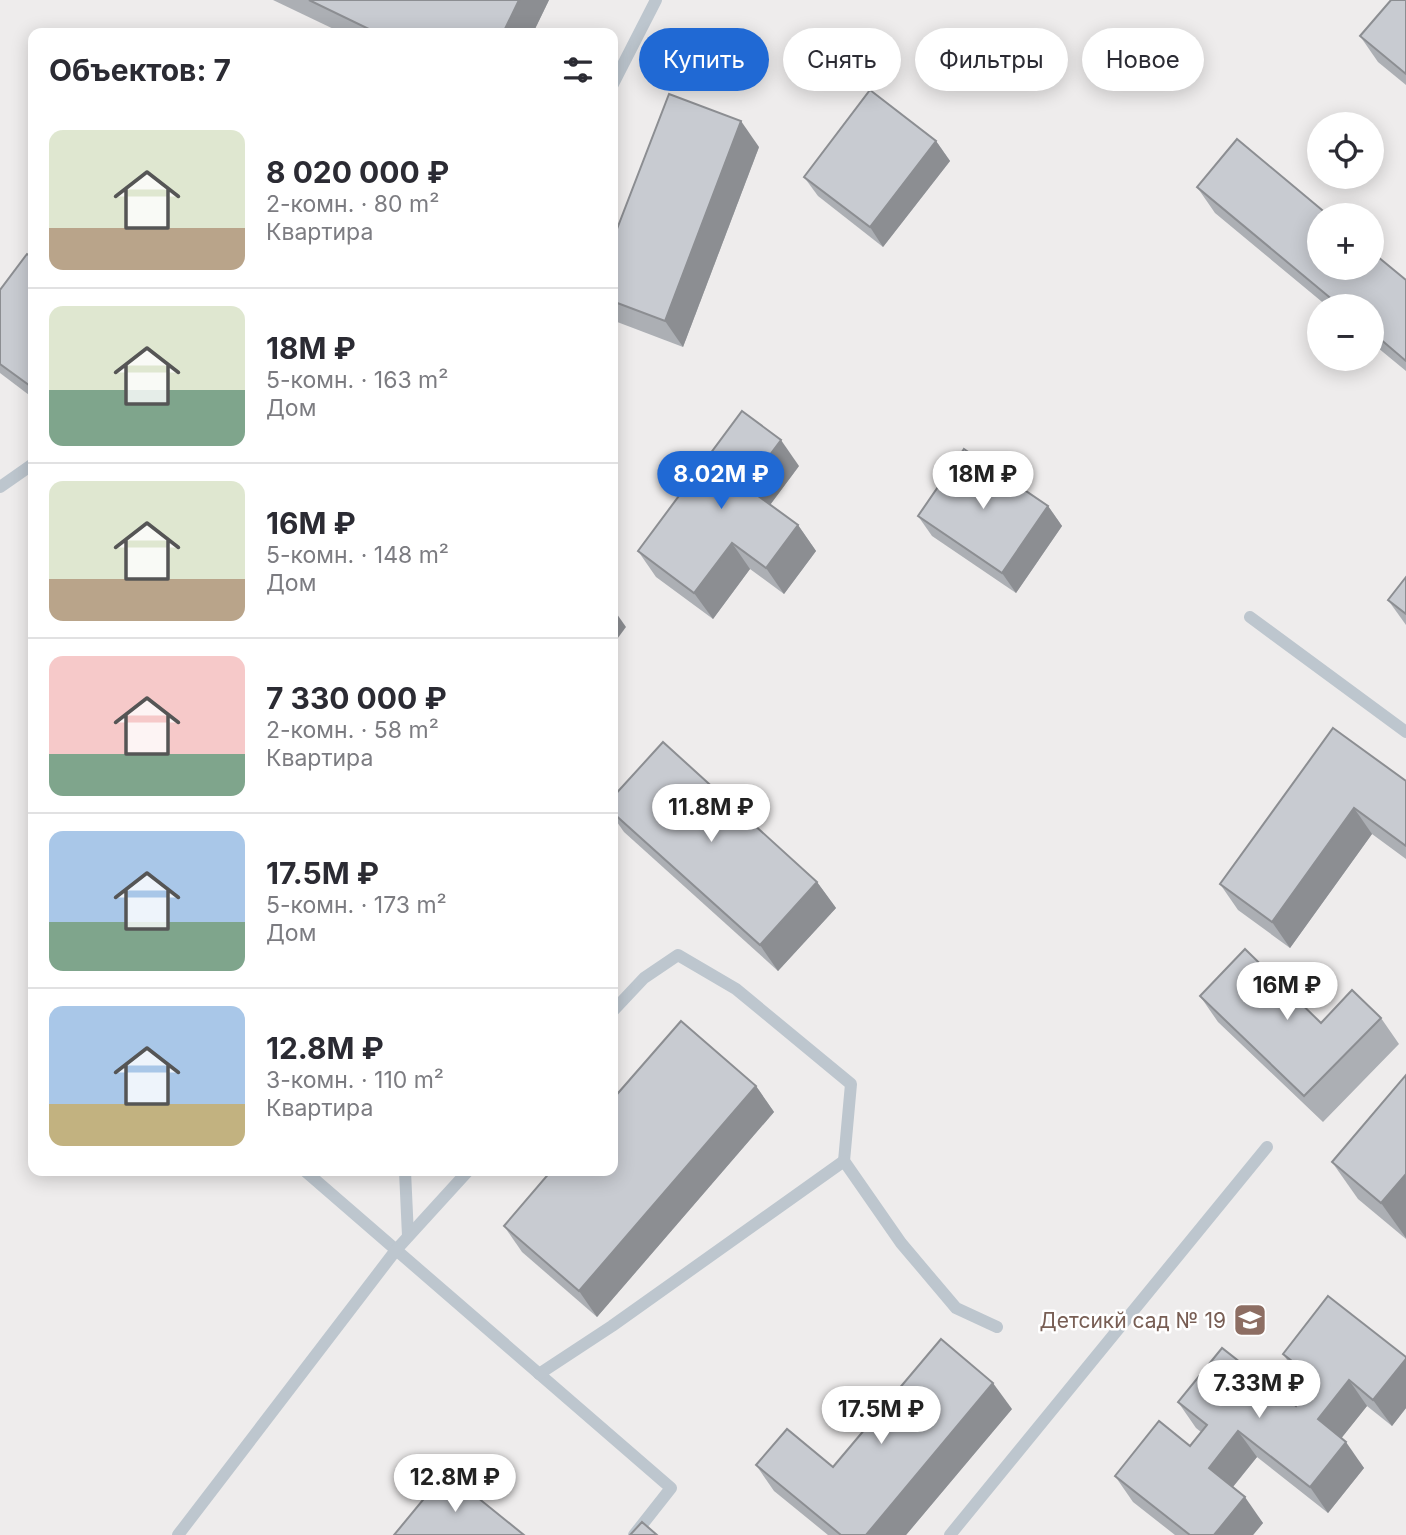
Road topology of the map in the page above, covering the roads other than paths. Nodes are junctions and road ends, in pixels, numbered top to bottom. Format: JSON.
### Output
{"nodes":[{"id":1,"x":656,"y":0,"type":"edge"},
{"id":2,"x":618,"y":74,"type":"edge"},
{"id":3,"x":28,"y":467,"type":"edge"},
{"id":4,"x":0,"y":487,"type":"edge"},
{"id":5,"x":1250,"y":617,"type":"dead end"},
{"id":6,"x":1406,"y":732,"type":"edge"},
{"id":7,"x":618,"y":1006,"type":"edge"},
{"id":8,"x":1267,"y":1147,"type":"dead end"},
{"id":9,"x":844,"y":1161,"type":"junction"},
{"id":10,"x":311,"y":1176,"type":"edge"},
{"id":11,"x":405,"y":1176,"type":"edge"},
{"id":12,"x":463,"y":1176,"type":"edge"},
{"id":13,"x":408,"y":1236,"type":"junction"},
{"id":14,"x":396,"y":1250,"type":"junction"},
{"id":15,"x":997,"y":1327,"type":"dead end"},
{"id":16,"x":539,"y":1374,"type":"junction"},
{"id":17,"x":178,"y":1535,"type":"edge"},
{"id":18,"x":634,"y":1535,"type":"edge"},
{"id":19,"x":950,"y":1535,"type":"edge"}],
"edges":[{"from":1,"to":2,"type":"lane"},
{"from":3,"to":4,"type":"lane"},
{"from":5,"to":6,"type":"lane"},
{"from":7,"to":9,"type":"lane"},
{"from":8,"to":19,"type":"lane"},
{"from":9,"to":15,"type":"lane"},
{"from":9,"to":16,"type":"lane"},
{"from":10,"to":14,"type":"lane"},
{"from":11,"to":13,"type":"lane"},
{"from":12,"to":13,"type":"lane"},
{"from":13,"to":14,"type":"lane"},
{"from":14,"to":16,"type":"lane"},
{"from":14,"to":17,"type":"lane"},
{"from":16,"to":18,"type":"lane"}]}
